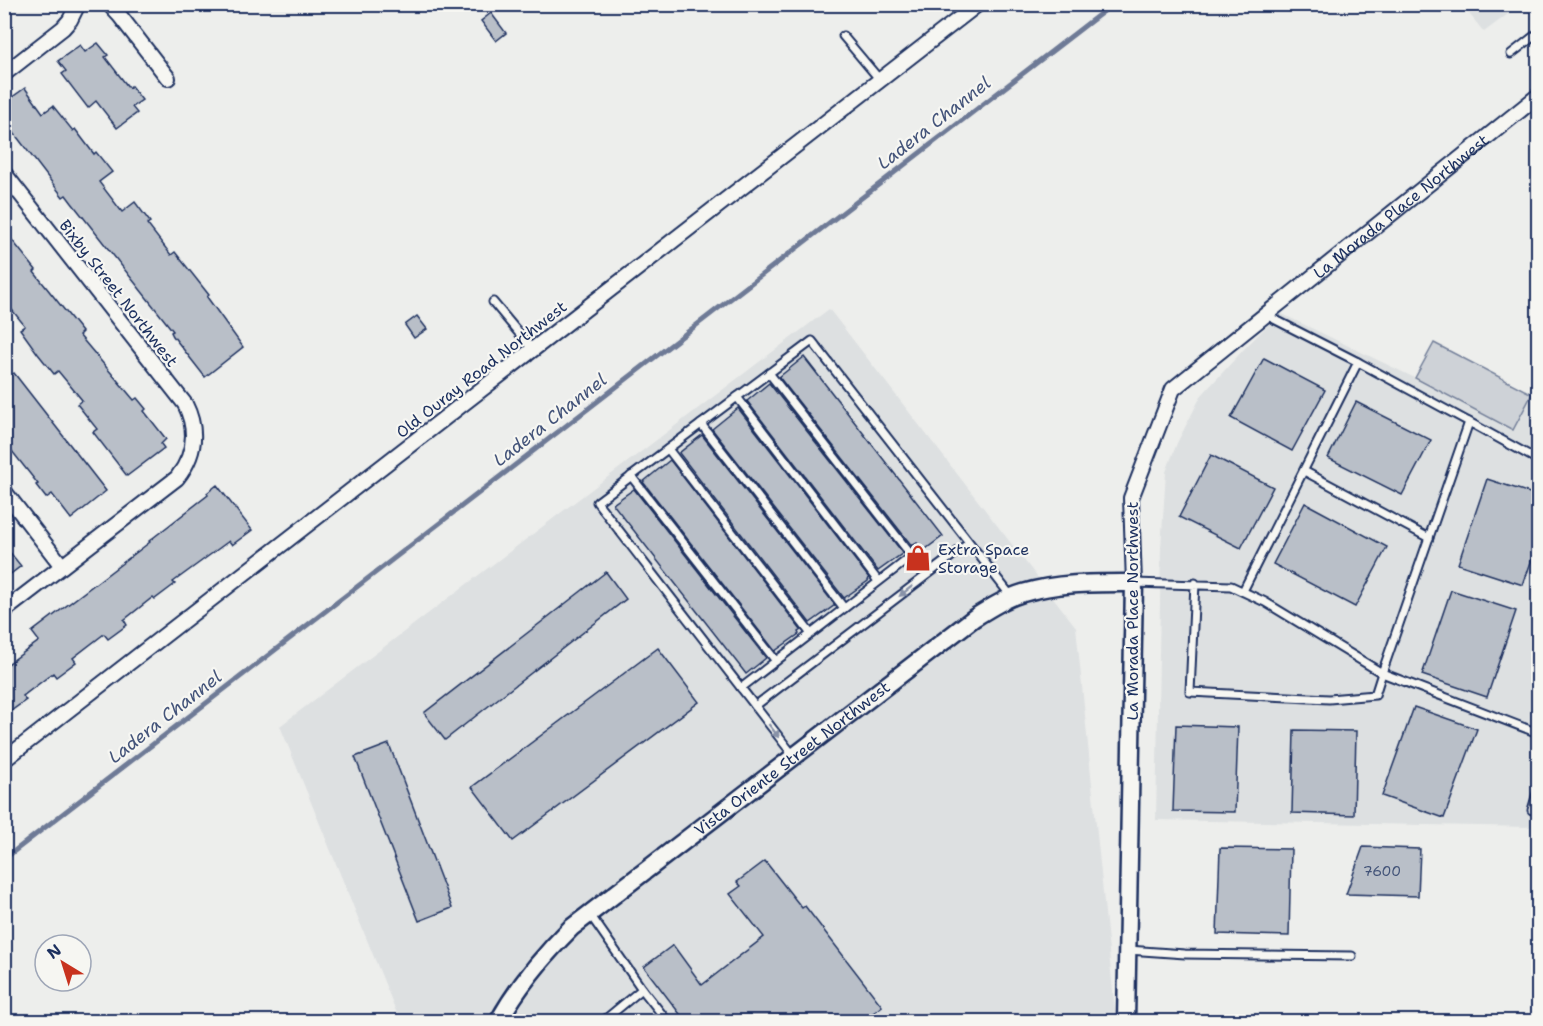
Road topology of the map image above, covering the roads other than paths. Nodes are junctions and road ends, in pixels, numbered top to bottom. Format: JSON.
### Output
{"nodes":[{"id":1,"x":78,"y":4,"type":"edge"},
{"id":2,"x":109,"y":4,"type":"edge"},
{"id":3,"x":978,"y":4,"type":"edge"},
{"id":4,"x":1539,"y":33,"type":"edge"},
{"id":5,"x":843,"y":36,"type":"dead end"},
{"id":6,"x":1511,"y":54,"type":"dead end"},
{"id":7,"x":4,"y":74,"type":"edge"},
{"id":8,"x":168,"y":78,"type":"dead end"},
{"id":9,"x":880,"y":80,"type":"junction"},
{"id":10,"x":1539,"y":96,"type":"edge"},
{"id":11,"x":4,"y":172,"type":"edge"},
{"id":12,"x":493,"y":302,"type":"dead end"},
{"id":13,"x":1265,"y":315,"type":"junction"},
{"id":14,"x":533,"y":350,"type":"junction"},
{"id":15,"x":1358,"y":362,"type":"junction"},
{"id":16,"x":770,"y":373,"type":"junction"},
{"id":17,"x":737,"y":397,"type":"junction"},
{"id":18,"x":1469,"y":422,"type":"junction"},
{"id":19,"x":701,"y":424,"type":"junction"},
{"id":20,"x":668,"y":448,"type":"junction"},
{"id":21,"x":1539,"y":460,"type":"edge"},
{"id":22,"x":1304,"y":471,"type":"junction"},
{"id":23,"x":631,"y":477,"type":"junction"},
{"id":24,"x":4,"y":490,"type":"edge"},
{"id":25,"x":1429,"y":538,"type":"junction"},
{"id":26,"x":969,"y":543,"type":"junction"},
{"id":27,"x":63,"y":566,"type":"junction"},
{"id":28,"x":878,"y":581,"type":"junction"},
{"id":29,"x":1134,"y":583,"type":"junction"},
{"id":30,"x":1195,"y":583,"type":"junction"},
{"id":31,"x":1243,"y":591,"type":"junction"},
{"id":32,"x":1012,"y":597,"type":"junction"},
{"id":33,"x":844,"y":608,"type":"junction"},
{"id":34,"x":4,"y":611,"type":"edge"},
{"id":35,"x":811,"y":634,"type":"junction"},
{"id":36,"x":776,"y":661,"type":"junction"},
{"id":37,"x":1383,"y":673,"type":"junction"},
{"id":38,"x":741,"y":688,"type":"junction"},
{"id":39,"x":755,"y":706,"type":"junction"},
{"id":40,"x":1539,"y":734,"type":"edge"},
{"id":41,"x":793,"y":755,"type":"junction"},
{"id":42,"x":4,"y":760,"type":"edge"},
{"id":43,"x":1539,"y":790,"type":"edge"},
{"id":44,"x":1532,"y":810,"type":"dead end"},
{"id":45,"x":589,"y":912,"type":"junction"},
{"id":46,"x":1128,"y":950,"type":"junction"},
{"id":47,"x":1352,"y":956,"type":"dead end"},
{"id":48,"x":642,"y":989,"type":"junction"},
{"id":49,"x":498,"y":1022,"type":"edge"},
{"id":50,"x":602,"y":1022,"type":"edge"},
{"id":51,"x":668,"y":1022,"type":"edge"},
{"id":52,"x":1126,"y":1022,"type":"edge"}],
"edges":[{"from":1,"to":7,"type":"street"},
{"from":2,"to":8,"type":"street"},
{"from":3,"to":9,"type":"street","name":"Old Ouray Road Northwest"},
{"from":4,"to":6,"type":"lane"},
{"from":5,"to":9,"type":"lane"},
{"from":9,"to":14,"type":"street","name":"Old Ouray Road Northwest"},
{"from":10,"to":13,"type":"street","name":"La Morada Place Northwest"},
{"from":11,"to":27,"type":"street","name":"Bixby Street Northwest"},
{"from":12,"to":14,"type":"lane"},
{"from":13,"to":15,"type":"lane"},
{"from":13,"to":29,"type":"street","name":"La Morada Place Northwest"},
{"from":14,"to":42,"type":"street","name":"Old Ouray Road Northwest"},
{"from":15,"to":18,"type":"lane"},
{"from":15,"to":22,"type":"lane"},
{"from":16,"to":17,"type":"lane"},
{"from":16,"to":26,"type":"lane"},
{"from":16,"to":28,"type":"lane"},
{"from":17,"to":19,"type":"lane"},
{"from":17,"to":28,"type":"lane"},
{"from":18,"to":21,"type":"lane"},
{"from":18,"to":25,"type":"lane"},
{"from":19,"to":20,"type":"lane"},
{"from":19,"to":33,"type":"lane"},
{"from":20,"to":23,"type":"lane"},
{"from":20,"to":35,"type":"lane"},
{"from":22,"to":25,"type":"lane"},
{"from":22,"to":31,"type":"lane"},
{"from":23,"to":36,"type":"lane"},
{"from":23,"to":38,"type":"lane"},
{"from":24,"to":27,"type":"street"},
{"from":25,"to":37,"type":"lane"},
{"from":26,"to":32,"type":"lane"},
{"from":26,"to":39,"type":"lane","one_way":true},
{"from":27,"to":34,"type":"street"},
{"from":28,"to":33,"type":"lane"},
{"from":29,"to":30,"type":"lane"},
{"from":29,"to":32,"type":"street","name":"Vista Oriente Street Northwest"},
{"from":29,"to":46,"type":"street","name":"La Morada Place Northwest"},
{"from":30,"to":31,"type":"lane"},
{"from":30,"to":37,"type":"lane"},
{"from":31,"to":37,"type":"lane"},
{"from":32,"to":41,"type":"street","name":"Vista Oriente Street Northwest"},
{"from":33,"to":35,"type":"lane"},
{"from":35,"to":36,"type":"lane"},
{"from":36,"to":38,"type":"lane"},
{"from":37,"to":40,"type":"lane"},
{"from":38,"to":39,"type":"lane"},
{"from":39,"to":41,"type":"lane","one_way":true},
{"from":41,"to":45,"type":"street","name":"Vista Oriente Street Northwest"},
{"from":43,"to":44,"type":"lane"},
{"from":45,"to":48,"type":"lane"},
{"from":45,"to":49,"type":"street","name":"Vista Oriente Street Northwest"},
{"from":46,"to":47,"type":"lane"},
{"from":46,"to":52,"type":"street","name":"La Morada Place Northwest"},
{"from":48,"to":50,"type":"lane"},
{"from":48,"to":51,"type":"lane"}]}
